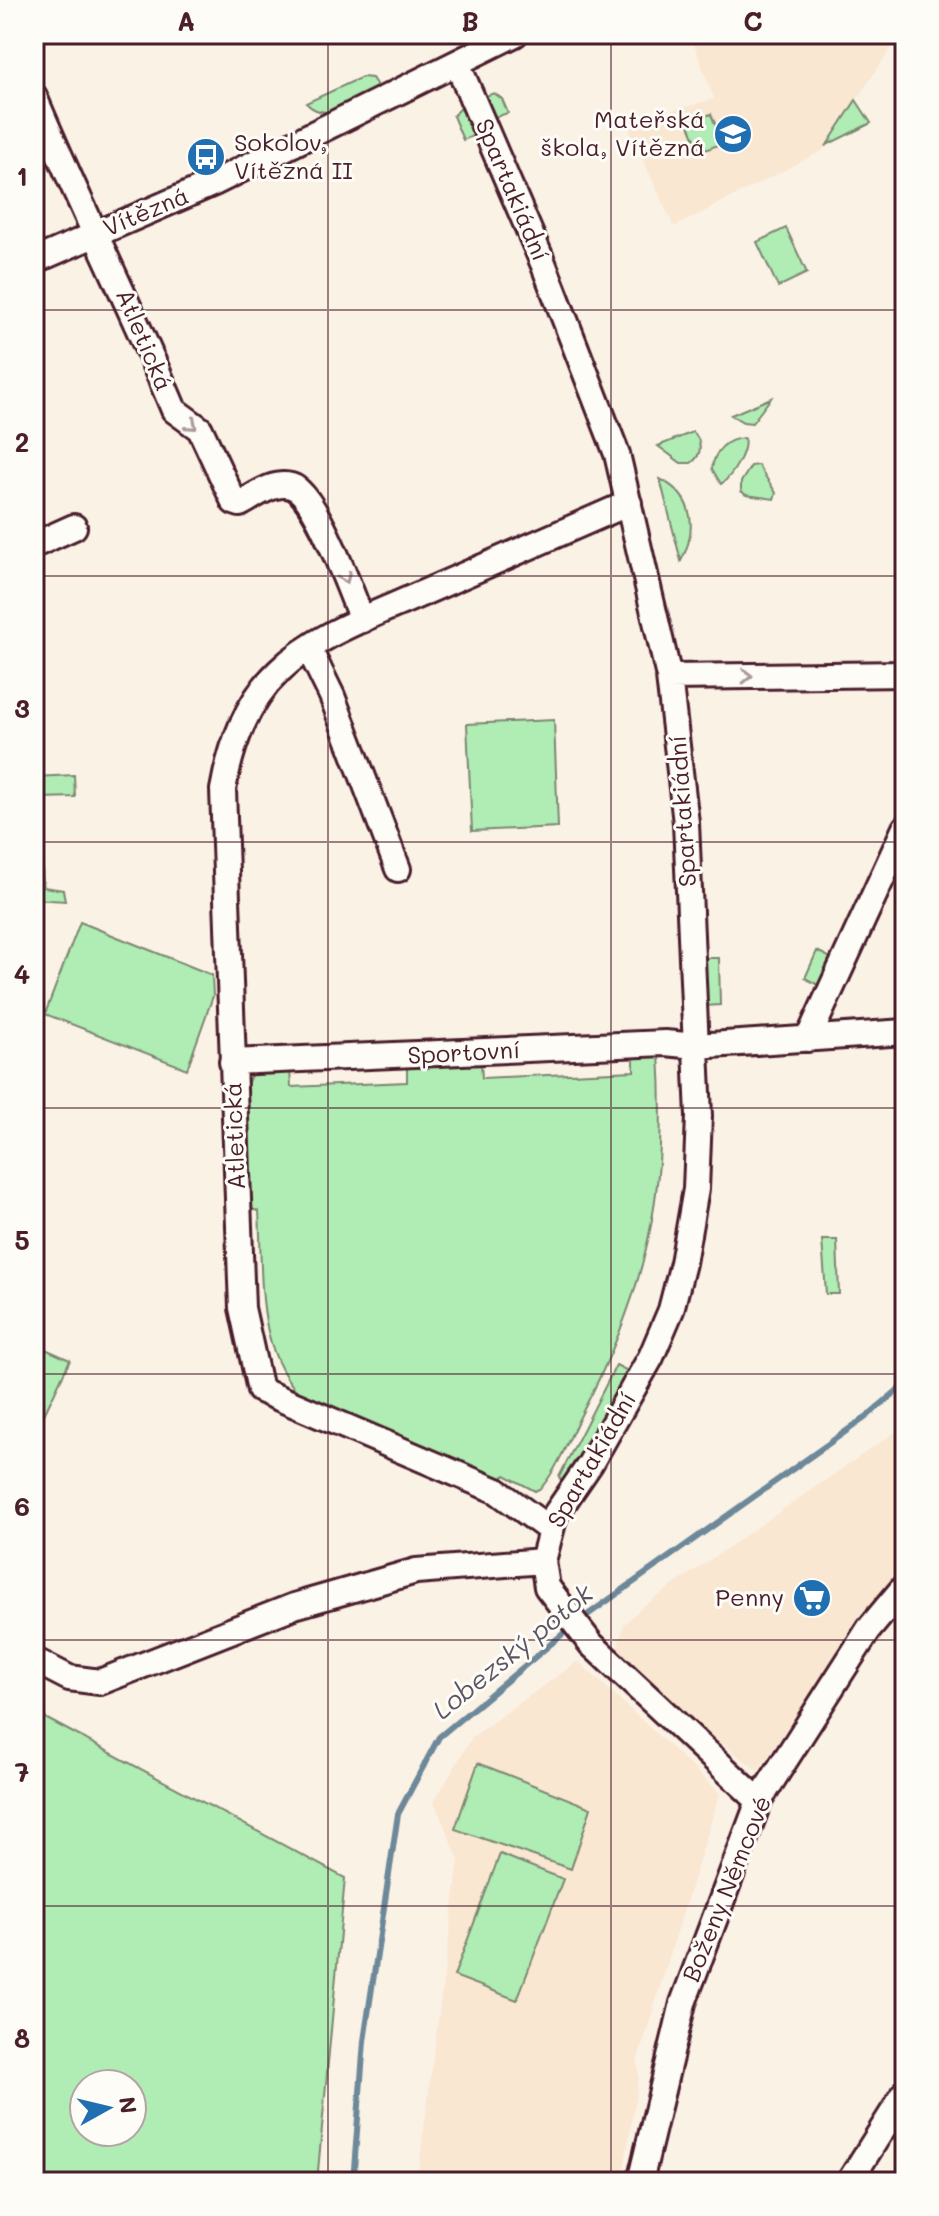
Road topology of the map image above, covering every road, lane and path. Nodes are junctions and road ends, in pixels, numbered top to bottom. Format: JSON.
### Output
{"nodes":[{"id":1,"x":515,"y":34,"type":"edge"},
{"id":2,"x":457,"y":63,"type":"junction"},
{"id":3,"x":34,"y":96,"type":"edge"},
{"id":4,"x":97,"y":232,"type":"junction"},
{"id":5,"x":34,"y":261,"type":"edge"},
{"id":6,"x":629,"y":503,"type":"junction"},
{"id":7,"x":74,"y":527,"type":"dead end"},
{"id":8,"x":34,"y":545,"type":"edge"},
{"id":9,"x":362,"y":620,"type":"junction"},
{"id":10,"x":309,"y":649,"type":"junction"},
{"id":11,"x":905,"y":674,"type":"edge"},
{"id":12,"x":669,"y":677,"type":"junction"},
{"id":13,"x":905,"y":828,"type":"edge"},
{"id":14,"x":398,"y":869,"type":"dead end"},
{"id":15,"x":905,"y":1032,"type":"edge"},
{"id":16,"x":808,"y":1039,"type":"junction"},
{"id":17,"x":696,"y":1046,"type":"junction"},
{"id":18,"x":232,"y":1062,"type":"junction"},
{"id":19,"x":549,"y":1529,"type":"junction"},
{"id":20,"x":543,"y":1561,"type":"junction"},
{"id":21,"x":905,"y":1586,"type":"edge"},
{"id":22,"x":34,"y":1660,"type":"edge"},
{"id":23,"x":759,"y":1801,"type":"junction"},
{"id":24,"x":905,"y":2093,"type":"edge"},
{"id":25,"x":640,"y":2182,"type":"edge"},
{"id":26,"x":849,"y":2182,"type":"edge"}],
"edges":[{"from":1,"to":2,"type":"street","name":"Vítězná"},
{"from":2,"to":4,"type":"street","name":"Vítězná"},
{"from":2,"to":6,"type":"street","name":"Spartakiádní"},
{"from":3,"to":4,"type":"street"},
{"from":4,"to":5,"type":"street","name":"Vítězná"},
{"from":4,"to":9,"type":"street","name":"Atletická","one_way":true},
{"from":6,"to":9,"type":"street","name":"Atletická"},
{"from":6,"to":12,"type":"street","name":"Spartakiádní"},
{"from":7,"to":8,"type":"street"},
{"from":9,"to":10,"type":"street","name":"Atletická"},
{"from":10,"to":14,"type":"street"},
{"from":10,"to":18,"type":"street","name":"Atletická"},
{"from":12,"to":11,"type":"street","one_way":true},
{"from":12,"to":17,"type":"street","name":"Spartakiádní"},
{"from":13,"to":16,"type":"street"},
{"from":15,"to":16,"type":"street","name":"Sportovní"},
{"from":16,"to":17,"type":"street","name":"Sportovní"},
{"from":17,"to":18,"type":"street","name":"Sportovní"},
{"from":17,"to":19,"type":"street","name":"Spartakiádní"},
{"from":18,"to":19,"type":"street","name":"Atletická"},
{"from":19,"to":20,"type":"street","name":"Spartakiádní"},
{"from":20,"to":22,"type":"street"},
{"from":20,"to":23,"type":"street","name":"Spartakiádní"},
{"from":21,"to":23,"type":"street","name":"Boženy Němcové"},
{"from":23,"to":25,"type":"street","name":"Boženy Němcové"},
{"from":24,"to":26,"type":"street"}]}
